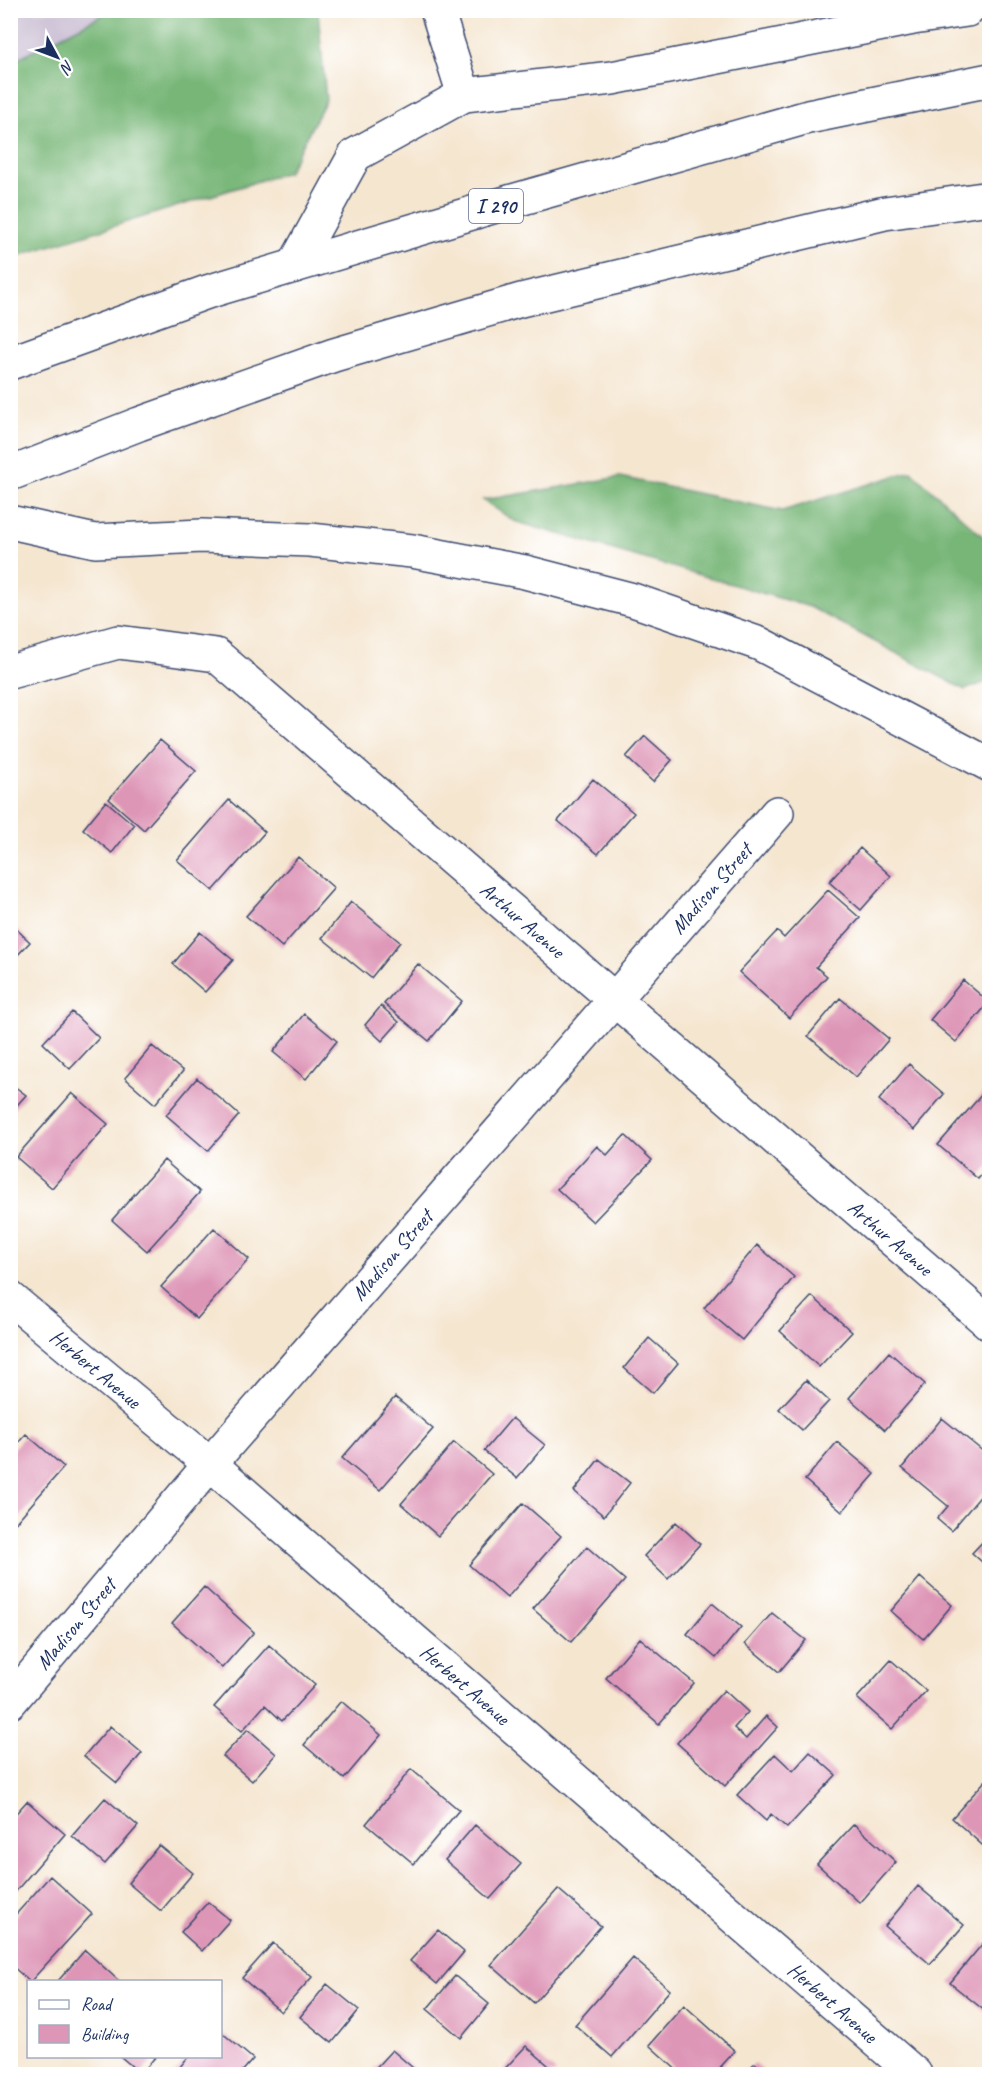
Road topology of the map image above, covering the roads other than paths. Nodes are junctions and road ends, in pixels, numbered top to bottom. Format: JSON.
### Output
{"nodes":[{"id":1,"x":437,"y":10,"type":"edge"},
{"id":2,"x":967,"y":10,"type":"edge"},
{"id":3,"x":990,"y":80,"type":"edge"},
{"id":4,"x":464,"y":95,"type":"junction"},
{"id":5,"x":990,"y":198,"type":"edge"},
{"id":6,"x":294,"y":266,"type":"junction"},
{"id":7,"x":10,"y":363,"type":"edge"},
{"id":8,"x":10,"y":474,"type":"edge"},
{"id":9,"x":10,"y":522,"type":"edge"},
{"id":10,"x":10,"y":672,"type":"edge"},
{"id":11,"x":990,"y":765,"type":"edge"},
{"id":12,"x":777,"y":813,"type":"dead end"},
{"id":13,"x":616,"y":1000,"type":"junction"},
{"id":14,"x":10,"y":1298,"type":"edge"},
{"id":15,"x":990,"y":1324,"type":"edge"},
{"id":16,"x":210,"y":1464,"type":"junction"},
{"id":17,"x":10,"y":1702,"type":"edge"},
{"id":18,"x":915,"y":2074,"type":"edge"}],
"edges":[{"from":1,"to":4,"type":"main road"},
{"from":2,"to":4,"type":"main road"},
{"from":3,"to":6,"type":"main road","number":"I 290"},
{"from":4,"to":6,"type":"main road"},
{"from":5,"to":8,"type":"main road"},
{"from":6,"to":7,"type":"main road","number":"I 290"},
{"from":9,"to":11,"type":"main road"},
{"from":10,"to":13,"type":"main road","name":"Arthur Avenue"},
{"from":12,"to":13,"type":"main road","name":"Madison Street"},
{"from":13,"to":15,"type":"main road","name":"Arthur Avenue"},
{"from":13,"to":16,"type":"main road","name":"Madison Street"},
{"from":14,"to":16,"type":"main road","name":"Herbert Avenue"},
{"from":16,"to":17,"type":"main road","name":"Madison Street"},
{"from":16,"to":18,"type":"main road","name":"Herbert Avenue"}]}
